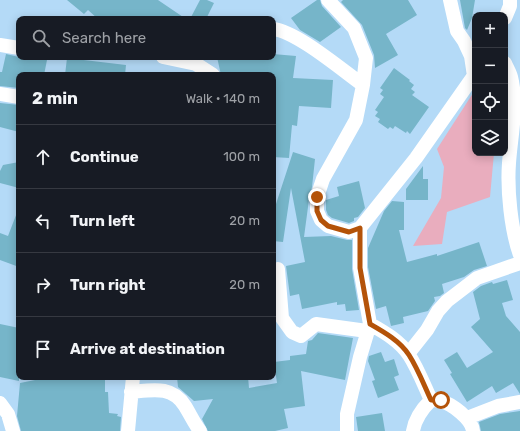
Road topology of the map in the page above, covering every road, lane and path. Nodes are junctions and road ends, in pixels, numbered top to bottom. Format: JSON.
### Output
{"nodes":[{"id":1,"x":328,"y":0,"type":"edge"},
{"id":2,"x":450,"y":0,"type":"edge"},
{"id":3,"x":510,"y":0,"type":"edge"},
{"id":4,"x":508,"y":12,"type":"edge"},
{"id":5,"x":276,"y":29,"type":"edge"},
{"id":6,"x":0,"y":45,"type":"edge"},
{"id":7,"x":16,"y":48,"type":"edge"},
{"id":8,"x":177,"y":60,"type":"edge"},
{"id":9,"x":472,"y":61,"type":"edge"},
{"id":10,"x":508,"y":70,"type":"edge"},
{"id":11,"x":208,"y":72,"type":"edge"},
{"id":12,"x":472,"y":79,"type":"edge"},
{"id":13,"x":363,"y":85,"type":"junction"},
{"id":14,"x":0,"y":94,"type":"edge"},
{"id":15,"x":16,"y":97,"type":"edge"},
{"id":16,"x":516,"y":132,"type":"edge"},
{"id":17,"x":360,"y":228,"type":"junction"},
{"id":18,"x":520,"y":255,"type":"edge"},
{"id":19,"x":520,"y":263,"type":"edge"},
{"id":20,"x":278,"y":269,"type":"dead end"},
{"id":21,"x":369,"y":327,"type":"junction"},
{"id":22,"x":408,"y":354,"type":"junction"},
{"id":23,"x":133,"y":380,"type":"edge"},
{"id":24,"x":131,"y":392,"type":"junction"},
{"id":25,"x":431,"y":400,"type":"junction"},
{"id":26,"x":520,"y":402,"type":"edge"},
{"id":27,"x":0,"y":404,"type":"edge"},
{"id":28,"x":470,"y":425,"type":"edge"},
{"id":29,"x":13,"y":431,"type":"edge"},
{"id":30,"x":128,"y":431,"type":"edge"},
{"id":31,"x":200,"y":431,"type":"edge"},
{"id":32,"x":347,"y":431,"type":"edge"},
{"id":33,"x":413,"y":431,"type":"edge"}],
"edges":[{"from":1,"to":13,"type":"street"},
{"from":2,"to":9,"type":"street"},
{"from":3,"to":4,"type":"street"},
{"from":5,"to":13,"type":"street"},
{"from":6,"to":7,"type":"street"},
{"from":8,"to":11,"type":"street"},
{"from":10,"to":16,"type":"street"},
{"from":12,"to":17,"type":"street"},
{"from":13,"to":17,"type":"street"},
{"from":14,"to":15,"type":"street"},
{"from":16,"to":18,"type":"street"},
{"from":17,"to":21,"type":"street"},
{"from":19,"to":22,"type":"street"},
{"from":20,"to":21,"type":"street"},
{"from":21,"to":22,"type":"street"},
{"from":21,"to":32,"type":"street"},
{"from":22,"to":25,"type":"street"},
{"from":23,"to":24,"type":"street"},
{"from":24,"to":30,"type":"street"},
{"from":24,"to":31,"type":"street"},
{"from":25,"to":28,"type":"street"},
{"from":25,"to":33,"type":"street"},
{"from":26,"to":28,"type":"street"},
{"from":27,"to":29,"type":"street"}]}
